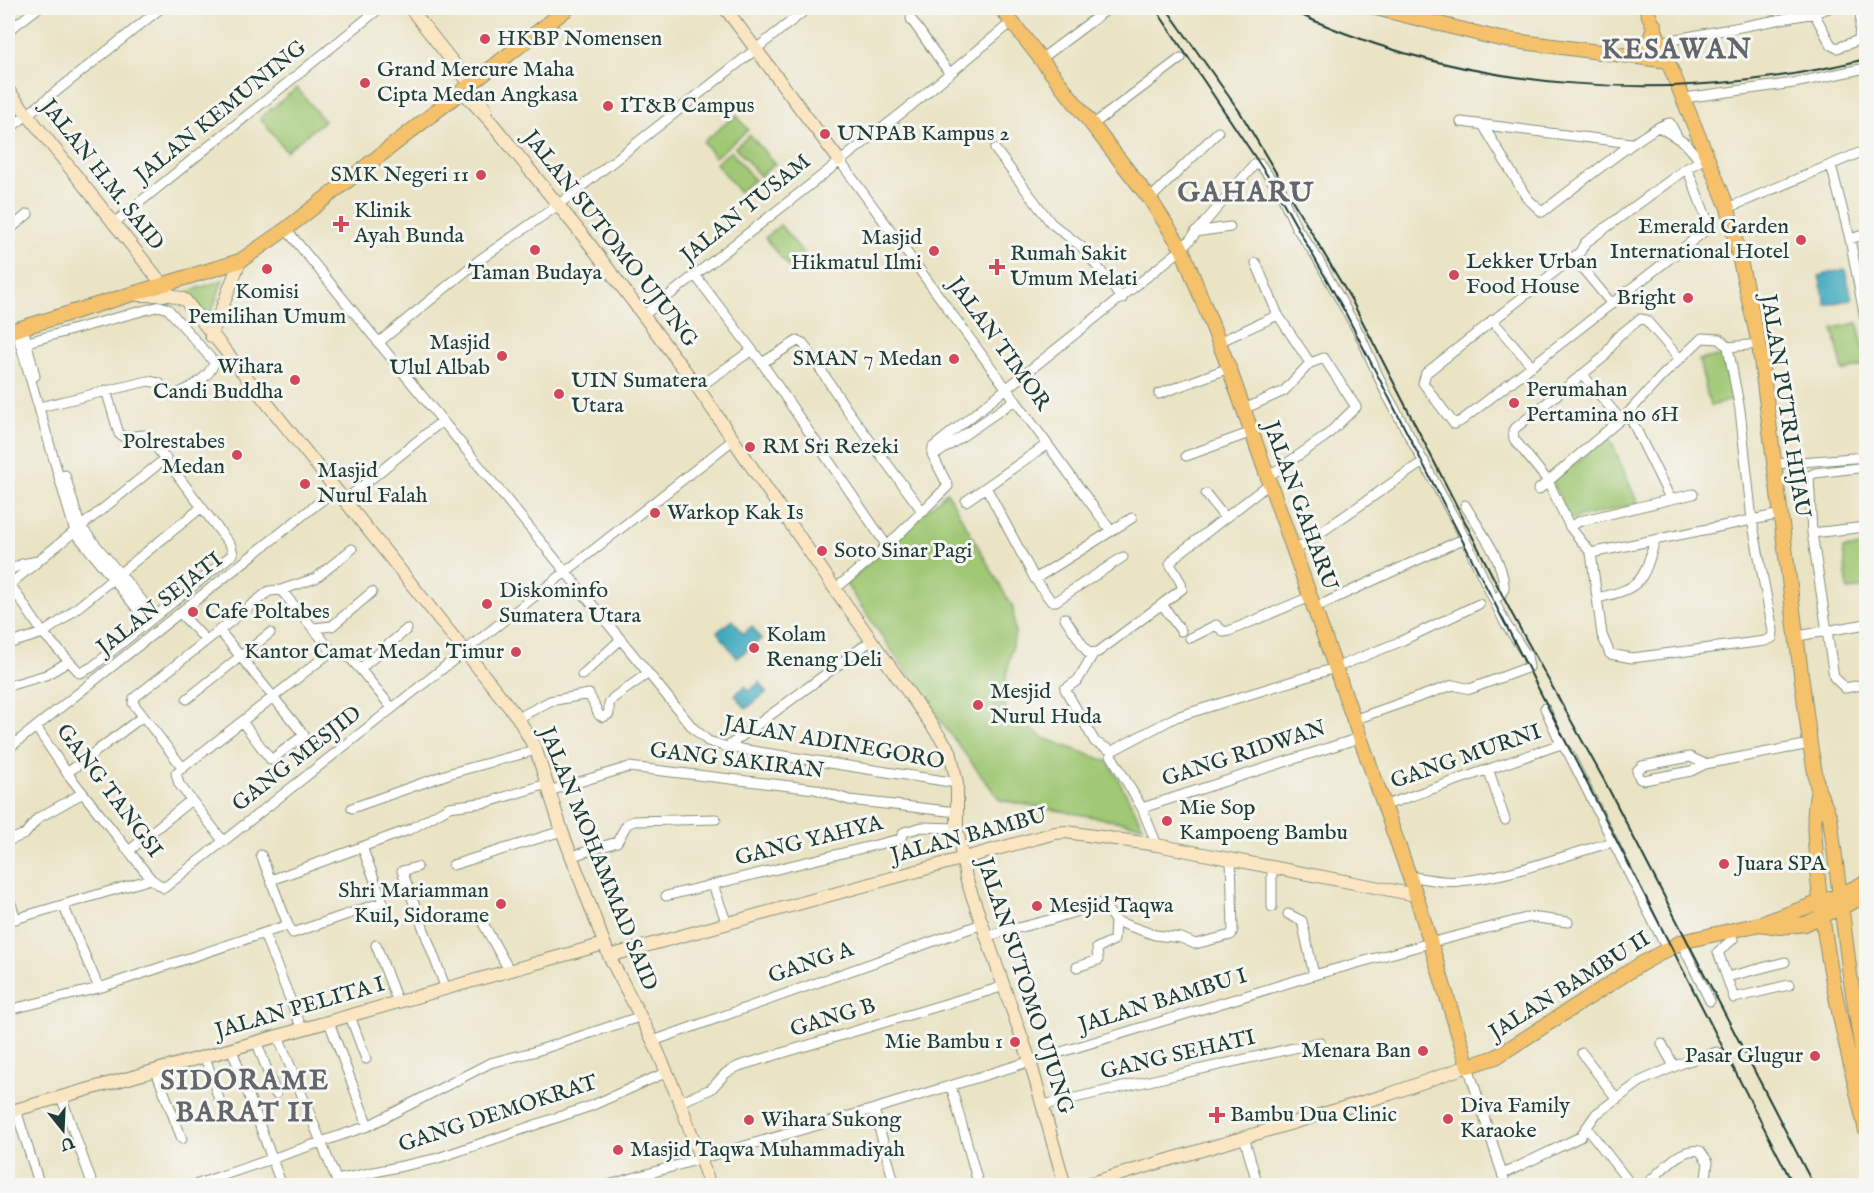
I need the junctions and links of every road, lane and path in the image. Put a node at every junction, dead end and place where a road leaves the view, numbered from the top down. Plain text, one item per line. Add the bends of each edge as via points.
1 (38, 8) edge
2 (161, 8) edge
3 (380, 8) edge
4 (410, 8) edge
5 (568, 8) edge
6 (725, 8) edge
7 (808, 8) edge
8 (1001, 8) edge
9 (1109, 8) edge
10 (1376, 8) edge
11 (1646, 8) edge
12 (1829, 8) edge
13 (1865, 8) edge
14 (1395, 10) edge
15 (1814, 13) junction
16 (911, 19) dead end
17 (1012, 22) junction
18 (1655, 26) junction
19 (8, 31) edge
20 (1661, 42) junction
21 (756, 48) junction
22 (1630, 56) junction
23 (1181, 58) dead end
24 (1041, 59) junction
25 (1668, 61) junction
26 (1866, 68) edge
27 (950, 74) junction
28 (467, 89) junction
29 (8, 90) edge
30 (1684, 98) junction
31 (27, 114) junction
32 (1461, 122) dead end
33 (1483, 124) junction
34 (1091, 126) junction
35 (8, 130) edge
36 (1218, 132) dead end
37 (1631, 143) junction
38 (995, 148) dead end
39 (1866, 150) edge
40 (1704, 159) junction
41 (839, 160) junction
42 (1831, 165) junction
43 (1687, 168) junction
44 (1150, 199) junction
45 (558, 205) junction
46 (1728, 208) junction
47 (28, 214) dead end
48 (114, 224) junction
49 (1230, 227) dead end
50 (286, 229) junction
51 (8, 231) edge
52 (1195, 232) junction
53 (1866, 234) edge
54 (1850, 238) junction
55 (1182, 249) junction
56 (1573, 257) junction
57 (240, 261) junction
58 (1256, 264) dead end
59 (695, 275) junction
60 (163, 285) junction
61 (131, 296) junction
62 (1122, 299) junction
63 (1612, 303) junction
64 (1865, 307) edge
65 (644, 315) junction
66 (1278, 315) junction
67 (1492, 320) junction
68 (1866, 324) edge
69 (15, 330) edge
70 (211, 336) junction
71 (1219, 342) junction
72 (24, 343) junction
73 (378, 343) junction
74 (1759, 344) junction
75 (1728, 347) junction
76 (752, 350) junction
77 (1680, 359) junction
78 (762, 363) junction
79 (1310, 363) junction
80 (1532, 366) junction
81 (1229, 369) junction
82 (1583, 375) junction
83 (698, 388) junction
84 (1007, 389) junction
85 (106, 390) junction
86 (1159, 394) dead end
87 (1015, 400) junction
88 (44, 406) junction
89 (1244, 409) junction
90 (1624, 416) junction
91 (442, 421) junction
92 (1252, 432) junction
93 (733, 440) junction
94 (1046, 445) junction
95 (938, 453) dead end
96 (1186, 456) dead end
97 (1866, 457) edge
98 (166, 458) junction
99 (1424, 461) junction
100 (1775, 464) junction
101 (1866, 467) edge
102 (1268, 481) junction
103 (1548, 481) junction
104 (336, 489) junction
105 (987, 489) junction
106 (1539, 490) dead end
107 (1206, 494) dead end
108 (1693, 494) dead end
109 (1670, 498) junction
110 (345, 500) junction
111 (966, 501) dead end
112 (1465, 505) dead end
113 (202, 507) junction
114 (923, 512) junction
115 (1781, 514) junction
116 (1132, 518) dead end
117 (1225, 518) junction
118 (1752, 520) junction
119 (1570, 527) junction
120 (1866, 527) edge
121 (77, 529) junction
122 (1111, 531) junction
123 (1812, 533) junction
124 (1465, 538) junction
125 (1655, 540) junction
126 (887, 546) junction
127 (352, 549) dead end
128 (1294, 550) junction
129 (1591, 553) junction
130 (1123, 557) dead end
131 (38, 561) junction
132 (8, 571) edge
133 (567, 572) junction
134 (122, 574) junction
135 (1035, 579) junction
136 (113, 580) junction
137 (9, 583) edge
138 (835, 589) junction
139 (281, 590) junction
140 (372, 592) dead end
141 (1598, 598) junction
142 (1495, 599) junction
143 (1312, 603) junction
144 (1162, 604) junction
145 (1479, 604) dead end
146 (181, 614) junction
147 (150, 618) junction
148 (1065, 618) dead end
149 (1866, 624) edge
150 (314, 628) junction
151 (407, 629) dead end
152 (219, 630) junction
153 (1181, 631) dead end
154 (44, 633) junction
155 (270, 633) dead end
156 (1826, 633) junction
157 (1798, 636) junction
158 (1190, 638) dead end
159 (206, 640) junction
160 (872, 640) junction
161 (619, 641) junction
162 (8, 644) edge
163 (332, 651) junction
164 (466, 651) junction
165 (1093, 654) junction
166 (240, 657) junction
167 (68, 662) junction
168 (1335, 668) junction
169 (360, 669) junction
170 (647, 674) junction
171 (582, 675) dead end
172 (1866, 684) edge
173 (8, 686) edge
174 (276, 697) junction
175 (187, 699) dead end
176 (392, 708) junction
177 (1545, 708) dead end
178 (142, 717) junction
179 (518, 718) junction
180 (1353, 720) junction
181 (243, 723) junction
182 (36, 727) junction
183 (1359, 738) junction
184 (1561, 744) junction
185 (1810, 744) junction
186 (727, 747) junction
187 (8, 749) edge
188 (536, 750) junction
189 (1112, 751) junction
190 (1705, 764) junction
191 (183, 768) junction
192 (1489, 771) junction
193 (67, 773) junction
194 (957, 783) junction
195 (548, 787) junction
196 (1818, 790) junction
197 (83, 793) junction
198 (191, 800) junction
199 (1383, 806) junction
200 (352, 808) dead end
201 (1142, 808) junction
202 (957, 812) junction
203 (716, 819) dead end
204 (1505, 820) dead end
205 (957, 828) junction
206 (562, 831) junction
207 (8, 841) edge
208 (224, 842) junction
209 (1613, 842) junction
210 (1157, 843) junction
211 (362, 847) junction
212 (130, 850) junction
213 (261, 855) dead end
214 (572, 856) junction
215 (1231, 859) junction
216 (961, 860) junction
217 (453, 866) dead end
218 (417, 867) dead end
219 (1272, 867) junction
220 (151, 879) junction
221 (271, 880) junction
222 (1866, 882) edge
223 (1412, 884) junction
224 (713, 885) junction
225 (8, 895) edge
226 (1840, 895) junction
227 (666, 896) dead end
228 (1866, 896) edge
229 (1820, 903) junction
230 (63, 904) junction
231 (1272, 907) dead end
232 (1841, 910) junction
233 (1288, 914) dead end
234 (1822, 918) junction
235 (12, 920) edge
236 (1115, 921) junction
237 (1568, 922) dead end
238 (727, 924) junction
239 (1760, 924) junction
240 (1805, 924) junction
241 (288, 925) junction
242 (484, 925) dead end
243 (985, 930) junction
244 (1731, 930) junction
245 (264, 934) junction
246 (1681, 942) junction
247 (1430, 943) junction
248 (604, 944) junction
249 (376, 945) dead end
250 (1667, 949) junction
251 (609, 956) junction
252 (1828, 961) junction
253 (1785, 962) dead end
254 (1077, 967) dead end
255 (509, 970) junction
256 (1314, 975) junction
257 (1727, 977) junction
258 (1789, 985) dead end
259 (1005, 986) junction
260 (99, 988) junction
261 (446, 989) junction
262 (1710, 1001) dead end
263 (398, 1003) junction
264 (8, 1010) edge
265 (350, 1016) junction
266 (639, 1017) junction
267 (328, 1022) junction
268 (302, 1029) junction
269 (278, 1036) junction
270 (1863, 1037) edge
271 (653, 1041) junction
272 (257, 1042) junction
273 (1320, 1042) dead end
274 (1662, 1044) dead end
275 (232, 1050) junction
276 (1717, 1052) dead end
277 (1582, 1053) dead end
278 (205, 1057) junction
279 (366, 1059) dead end
280 (1030, 1061) junction
281 (1468, 1066) junction
282 (1674, 1066) junction
283 (156, 1071) junction
284 (667, 1072) junction
285 (1866, 1076) edge
286 (951, 1086) junction
287 (276, 1094) dead end
288 (60, 1096) junction
289 (1616, 1098) junction
290 (219, 1099) dead end
291 (680, 1102) junction
292 (1044, 1104) junction
293 (874, 1109) junction
294 (12, 1111) edge
295 (368, 1126) junction
296 (1587, 1128) junction
297 (1866, 1131) edge
298 (1244, 1137) junction
299 (182, 1139) dead end
300 (320, 1142) junction
301 (702, 1159) junction
302 (272, 1160) junction
303 (1503, 1174) junction
304 (338, 1183) edge
305 (40, 1185) edge
306 (93, 1185) edge
307 (192, 1185) edge
308 (282, 1185) edge
309 (605, 1185) edge
310 (710, 1185) edge
311 (895, 1185) edge
312 (979, 1185) edge
313 (1065, 1185) edge
314 (1081, 1185) edge
315 (1258, 1185) edge
316 (1506, 1185) edge
317 (1632, 1185) edge
318 (1644, 1185) edge
319 (1705, 1185) edge

1 - 19 street
2 - 31 street
3 - 48 street, JALAN KEMUNING
4 - 28 street, JALAN SUTOMO UJUNG
5 - 28 main road
6 - 21 street, JALAN TIMOR
7 - 21 street
8 - 17 main road, JALAN GAHARU
9 - 24 street
10 - 14 main road
11 - 18 main road, JALAN PUTRI HIJAU
12 - 15 street
13 - 15 street via 1861,12 1860,38 1837,48 1831,45
14 - 22 main road via 1500,39
15 - 20 street
16 - 27 street
17 - 24 main road, JALAN GAHARU
17 - 27 street, JALAN TUSAM
18 - 20 main road, JALAN PUTRI HIJAU
18 - 22 main road via 1648,44
20 - 25 main road, JALAN PUTRI HIJAU
21 - 41 street, JALAN TIMOR
21 - 45 street
22 - 25 main road
23 - 34 street
24 - 34 main road, JALAN GAHARU
25 - 30 main road, JALAN PUTRI HIJAU
26 - 30 street via 1794,83
27 - 41 street, JALAN TUSAM
28 - 45 street, JALAN SUTOMO UJUNG
28 - 50 main road
29 - 31 street, JALAN H.M. SAID
30 - 40 main road, JALAN PUTRI HIJAU
31 - 35 street
31 - 48 street, JALAN H.M. SAID
32 - 33 street
33 - 37 street
33 - 37 street via 1527,198 1542,212
34 - 44 main road, JALAN GAHARU
36 - 44 street
37 - 40 street via 1666,122 1678,138
38 - 62 street via 1050,223 1083,248
39 - 42 street
40 - 43 street
40 - 46 main road, JALAN PUTRI HIJAU
41 - 59 street, JALAN TUSAM
41 - 84 street, JALAN TIMOR
42 - 46 street
42 - 54 street
43 - 56 street via 1585,243
43 - 63 street via 1708,228
44 - 55 main road, JALAN GAHARU
45 - 65 street, JALAN SUTOMO UJUNG
45 - 73 street via 478,261
46 - 74 main road, JALAN PUTRI HIJAU
47 - 51 street
48 - 60 street, JALAN H.M. SAID
49 - 52 street
50 - 57 main road
50 - 73 street, JALAN ADINEGORO
52 - 55 street
52 - 99 street via 1255,164 1260,165 1316,256
53 - 54 street
54 - 64 street
55 - 62 street
55 - 71 main road, JALAN GAHARU
56 - 63 street
56 - 67 street
57 - 60 main road
57 - 70 street
58 - 66 street
59 - 65 street, JALAN TUSAM
59 - 76 street
60 - 61 main road
61 - 69 main road
61 - 70 street via 179,296
62 - 84 street
63 - 80 street
64 - 68 street
65 - 83 street, JALAN SUTOMO UJUNG
66 - 71 street
66 - 79 street
67 - 80 street
67 - 80 street via 1423,378 1454,424
69 - 72 street
70 - 104 street
71 - 81 main road, JALAN GAHARU
72 - 85 street via 160,306 168,309 214,362 205,376 175,394 170,395 153,381
72 - 88 street
72 - 121 street
73 - 91 street, JALAN ADINEGORO
74 - 75 street
74 - 100 main road, JALAN PUTRI HIJAU
75 - 77 street via 1720,339 1702,338
75 - 118 street via 1740,410
76 - 78 street
76 - 83 street
77 - 82 street via 1646,320 1640,320 1617,337 1604,357
77 - 90 street
78 - 114 street via 797,341 803,343
78 - 126 street
79 - 89 street via 1284,391
79 - 102 street via 1320,358 1327,360 1356,407
81 - 86 street
81 - 89 main road, JALAN GAHARU
82 - 90 street
82 - 103 street via 1512,432
83 - 93 street, JALAN SUTOMO UJUNG
84 - 87 street, JALAN TIMOR
84 - 114 street via 933,447 932,454 948,483
85 - 88 street
85 - 98 street via 119,434 144,435
87 - 94 street, JALAN TIMOR
87 - 95 street
88 - 121 street
89 - 92 main road, JALAN GAHARU
90 - 103 street
90 - 109 street
91 - 110 street
91 - 133 street, JALAN ADINEGORO
92 - 96 street
92 - 102 main road, JALAN GAHARU
93 - 133 street
93 - 138 street, JALAN SUTOMO UJUNG
94 - 105 street
94 - 122 street, JALAN TIMOR
97 - 100 street
98 - 113 street
98 - 121 street
99 - 124 street
99 - 128 street
100 - 115 main road, JALAN PUTRI HIJAU
101 - 123 street via 1810,475
102 - 117 street
102 - 128 main road, JALAN GAHARU
103 - 106 street
103 - 119 street
104 - 110 street
104 - 146 street, JALAN SEJATI
105 - 111 street
105 - 135 street
107 - 117 street
108 - 109 street
109 - 119 street
110 - 164 street
112 - 142 street via 1496,559 1505,586
113 - 134 street
113 - 147 street via 233,554
114 - 126 street
115 - 118 street
115 - 157 main road, JALAN PUTRI HIJAU
116 - 122 street
117 - 144 street via 1172,560 1171,566 1182,586
118 - 125 street
118 - 141 street via 1772,638 1618,658 1605,648
119 - 129 street
120 - 123 street
121 - 131 street
121 - 134 street
121 - 136 street
122 - 135 street
123 - 156 street
124 - 142 street
124 - 143 street
125 - 129 street
125 - 141 street via 1645,575 1636,585
126 - 138 street
127 - 139 street via 316,578
128 - 143 main road, JALAN GAHARU
129 - 141 street
130 - 135 street via 1053,602
131 - 132 street
131 - 137 street
133 - 161 street, JALAN ADINEGORO
133 - 164 street, GANG MESJID
134 - 136 street
134 - 147 street
136 - 147 street
136 - 154 street
137 - 154 street
138 - 160 street, JALAN SUTOMO UJUNG
139 - 150 street
139 - 152 street via 269,591
140 - 150 street via 332,626
142 - 180 street via 1527,656 1529,667 1470,689 1453,685
143 - 158 street via 1229,631 1224,632 1216,625
143 - 168 main road, JALAN GAHARU
144 - 153 street
144 - 165 street
145 - 168 street
146 - 159 street
146 - 182 street, JALAN SEJATI
147 - 167 street via 92,667 80,673
148 - 165 street via 1088,653
149 - 156 street
150 - 163 street
151 - 169 street
152 - 159 street
152 - 166 street
154 - 162 street
154 - 167 street
155 - 166 street
156 - 157 street
156 - 172 street via 1837,682 1845,688
157 - 185 main road, JALAN PUTRI HIJAU
159 - 178 street via 134,698
160 - 186 street
160 - 194 street, JALAN SUTOMO UJUNG via 940,733 950,750
161 - 170 street, JALAN ADINEGORO
161 - 171 street
163 - 169 street via 350,658
163 - 174 street
164 - 176 street, GANG MESJID
164 - 179 street, JALAN MOHAMMAD SAID
165 - 189 street via 1078,680 1065,689 1095,742
166 - 174 street
166 - 175 street
167 - 173 street via 46,675
168 - 180 main road, JALAN GAHARU
168 - 189 street via 1176,717
169 - 176 street
170 - 179 street via 613,698 609,714 603,717 587,694 550,701
170 - 186 street, JALAN ADINEGORO via 701,736
174 - 181 street
174 - 181 street via 304,734 274,759
176 - 208 street, GANG MESJID
177 - 184 street
178 - 191 street
178 - 193 street
179 - 188 street, JALAN MOHAMMAD SAID
180 - 183 main road, JALAN GAHARU
181 - 191 street
182 - 187 street, JALAN SEJATI
182 - 193 street, GANG TANGSI
183 - 199 main road, JALAN GAHARU
183 - 201 street, GANG RIDWAN
184 - 192 street, GANG MURNI
184 - 209 street
185 - 190 street
185 - 196 main road, JALAN PUTRI HIJAU
186 - 194 street, JALAN ADINEGORO
188 - 195 street, JALAN MOHAMMAD SAID
188 - 200 street via 451,773
189 - 201 street
190 - 190 street via 1691,771 1644,780 1637,771 1642,766 1690,757
191 - 198 street via 176,778
192 - 199 street, GANG MURNI
192 - 204 street
193 - 197 street, GANG TANGSI
194 - 202 street, JALAN SUTOMO UJUNG
195 - 202 street, GANG SAKIRAN via 628,767 815,789 849,800
195 - 206 street, JALAN MOHAMMAD SAID
195 - 211 street, GANG SAKIRAN via 449,807 411,829
196 - 226 main road, JALAN PUTRI HIJAU via 1830,817
196 - 229 main road, JALAN PUTRI HIJAU via 1815,833
197 - 207 street via 36,820 25,834
197 - 212 street, GANG TANGSI
198 - 208 street
198 - 212 street
199 - 223 main road, JALAN GAHARU
201 - 210 street
202 - 205 street, JALAN SUTOMO UJUNG
203 - 214 street via 634,820 627,824 617,842
205 - 216 street, JALAN SUTOMO UJUNG
205 - 224 street, GANG YAHYA via 913,828 900,839
206 - 214 street, JALAN MOHAMMAD SAID
206 - 217 street
208 - 220 street, GANG MESJID via 166,887
209 - 223 street via 1538,865 1468,880
209 - 250 street
210 - 215 street, JALAN BAMBU
210 - 216 street, JALAN BAMBU via 1066,832
211 - 221 street, GANG SAKIRAN
211 - 241 street via 382,902 293,933
212 - 220 street, GANG TANGSI
213 - 221 street
214 - 248 street, JALAN MOHAMMAD SAID
215 - 219 street, JALAN BAMBU
215 - 236 street, GANG A via 1231,935 1192,944
216 - 238 street, JALAN BAMBU
216 - 243 street, JALAN SUTOMO UJUNG
218 - 261 street via 402,871
219 - 223 street, JALAN BAMBU
219 - 231 street
220 - 230 street
221 - 241 street
222 - 226 main road
223 - 247 main road, JALAN GAHARU
224 - 227 street, GANG YAHYA
224 - 238 street
225 - 235 street
226 - 229 main road
226 - 232 main road, JALAN PUTRI HIJAU
228 - 232 main road, JALAN BAMBU II
229 - 234 main road, JALAN PUTRI HIJAU
229 - 239 main road
230 - 235 street
230 - 260 street
232 - 234 main road, JALAN BAMBU II
232 - 270 main road, JALAN PUTRI HIJAU
233 - 256 street via 1302,921
234 - 240 main road, JALAN BAMBU II
234 - 252 main road, JALAN PUTRI HIJAU
236 - 243 street, GANG A via 1102,903 1049,920
236 - 254 street via 1114,940 1097,948 1098,960
237 - 247 street, JALAN BAMBU I via 1530,917
238 - 251 street, JALAN BAMBU
239 - 240 main road, JALAN BAMBU II
239 - 244 main road, JALAN BAMBU II
240 - 252 main road via 1815,933
241 - 245 street
242 - 255 street
243 - 259 street, JALAN SUTOMO UJUNG
243 - 271 street, GANG A
244 - 246 main road, JALAN BAMBU II
244 - 257 street via 1733,939 1718,952
245 - 260 street
245 - 268 street
246 - 250 main road, JALAN BAMBU II
246 - 262 street
247 - 256 street, JALAN BAMBU I
247 - 281 main road, JALAN GAHARU
248 - 251 street, JALAN MOHAMMAD SAID
248 - 255 street, JALAN PELITA I
249 - 263 street
250 - 281 main road, JALAN BAMBU II via 1496,1057
251 - 266 street, JALAN MOHAMMAD SAID
252 - 297 main road
253 - 257 street
255 - 261 street, JALAN PELITA I
256 - 280 street, JALAN BAMBU I
257 - 258 street via 1736,998
259 - 280 street, JALAN SUTOMO UJUNG
259 - 291 street, GANG B via 739,1066 711,1089
260 - 264 street
261 - 263 street, JALAN PELITA I
263 - 265 street, JALAN PELITA I
265 - 267 street, JALAN PELITA I
265 - 279 street
266 - 271 street, JALAN MOHAMMAD SAID
266 - 295 street via 471,1070
267 - 268 street, JALAN PELITA I
267 - 295 street
268 - 269 street, JALAN PELITA I
269 - 272 street, JALAN PELITA I
269 - 300 street
270 - 285 main road, JALAN PUTRI HIJAU
271 - 284 street, JALAN MOHAMMAD SAID
272 - 275 street, JALAN PELITA I
272 - 287 street
273 - 292 street, GANG SEHATI
274 - 282 street
275 - 278 street, JALAN PELITA I
275 - 302 street
276 - 282 street
277 - 289 street
278 - 283 street, JALAN PELITA I
278 - 290 street
280 - 286 street, JALAN BAMBU I
280 - 292 street, JALAN SUTOMO UJUNG
281 - 298 street, JALAN BAMBU II via 1390,1094
281 - 303 street
282 - 289 street
283 - 288 street, JALAN PELITA I
283 - 299 street
284 - 291 street, JALAN MOHAMMAD SAID
284 - 304 street, GANG DEMOKRAT via 591,1106 435,1159
286 - 293 street, JALAN BAMBU I
286 - 312 street
288 - 294 street, JALAN PELITA I
288 - 306 street
289 - 296 street via 1596,1114
291 - 301 street, JALAN MOHAMMAD SAID
292 - 313 street, JALAN SUTOMO UJUNG
293 - 301 street, JALAN BAMBU I
293 - 311 street
294 - 305 street
295 - 300 street
296 - 303 street via 1580,1137
296 - 317 street
298 - 314 street, JALAN BAMBU II
298 - 315 street
300 - 302 street
300 - 304 street
301 - 309 street, JALAN BAMBU I
301 - 310 street, JALAN MOHAMMAD SAID
302 - 307 street
302 - 308 street
303 - 316 street
318 - 319 street via 1692,1149 1705,1155 1708,1162

